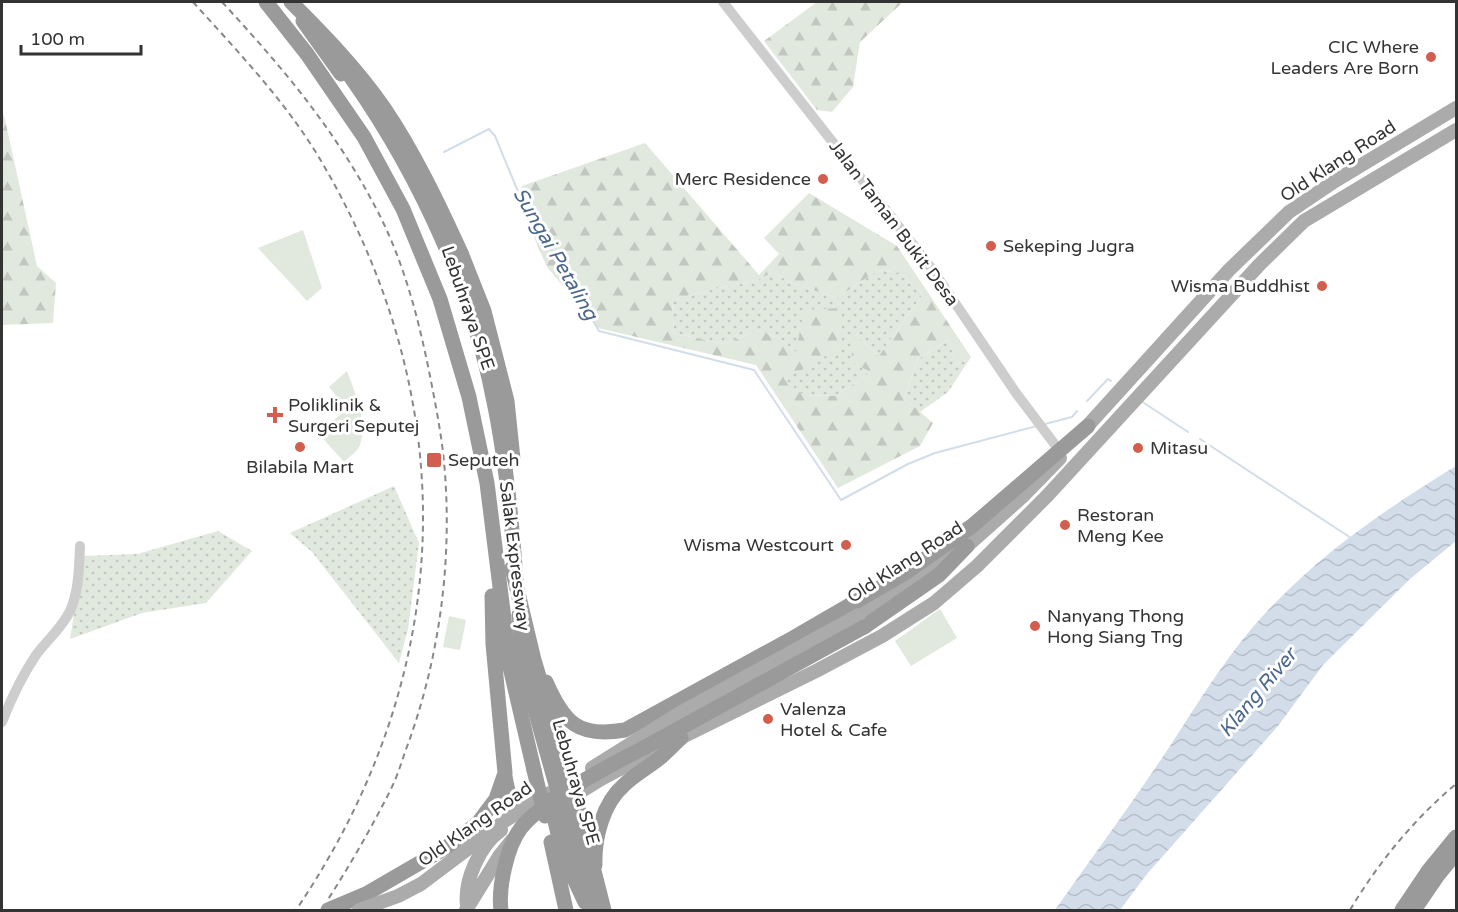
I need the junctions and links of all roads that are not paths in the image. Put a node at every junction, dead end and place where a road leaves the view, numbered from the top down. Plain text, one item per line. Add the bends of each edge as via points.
1 (266, 2) edge
2 (272, 2) edge
3 (292, 2) edge
4 (723, 2) edge
5 (1456, 108) edge
6 (1456, 130) edge
7 (442, 236) junction
8 (484, 310) junction
9 (1088, 426) junction
10 (1059, 450) junction
11 (491, 524) junction
12 (80, 546) dead end
13 (967, 546) joint
14 (514, 550) junction
15 (524, 587) junction
16 (861, 621) junction
17 (538, 663) junction
18 (672, 705) junction
19 (2, 722) edge
20 (684, 736) junction
21 (648, 754) junction
22 (538, 767) junction
23 (505, 773) junction
24 (571, 783) junction
25 (531, 809) junction
26 (1456, 837) edge
27 (555, 840) junction
28 (1456, 853) edge
29 (1408, 906) edge
30 (467, 909) edge
31 (328, 910) edge
32 (359, 910) edge
33 (501, 910) edge
34 (566, 910) edge
35 (591, 910) edge
36 (604, 910) edge
37 (1396, 910) edge

1 - 11 highway, Salak Expressway via 364,137 403,209 440,299 469,396 487,483
2 - 35 highway, Lebuhraya SPE, bridge via 335,87 383,164 417,226 446,293 469,362 494,491 513,621
3 - 7 highway, Salak Expressway via 377,116
3 - 8 highway, bridge via 337,48 384,109 436,198
3 - 36 highway, Lebuhraya SPE, bridge via 358,98 426,223 454,290 494,420 512,565 531,649
4 - 10 street, Jalan Taman Bukit Desa via 932,269
5 - 9 main road, Old Klang Road via 1289,212 1229,270
6 - 20 main road, Old Klang Road via 1304,221 1016,528 934,603 882,636
7 - 8 highway
7 - 14 highway, Salak Expressway via 472,319 493,396 508,483
8 - 15 highway via 507,400 525,563
9 - 10 highway
9 - 13 main road, Old Klang Road via 1022,497
10 - 18 highway via 966,531 905,573
11 - 22 highway, Salak Expressway via 510,667
11 - 23 highway via 493,644
12 - 19 street via 79,574 70,611 21,680
13 - 16 highway via 939,575
14 - 15 highway
14 - 22 highway via 520,635
15 - 17 highway
16 - 32 main road, Old Klang Road, bridge via 680,713 506,820 421,884 398,897
16 - 33 highway, bridge via 608,767 529,820 515,837 507,861 499,898
17 - 18 highway via 556,706 572,723 592,732 625,730
17 - 24 highway
18 - 20 highway via 673,725
20 - 21 main road, Old Klang Road
20 - 36 highway via 622,786 600,823 594,847 596,879
21 - 24 main road via 624,753
21 - 30 main road, Old Klang Road via 526,827 508,843
22 - 27 highway, Salak Expressway, bridge
23 - 25 highway via 513,803
23 - 31 highway via 496,799 464,835 366,894
24 - 25 main road
25 - 30 main road via 493,836 482,849 466,897
26 - 29 highway
27 - 34 highway
27 - 35 highway
28 - 29 highway
29 - 37 highway

